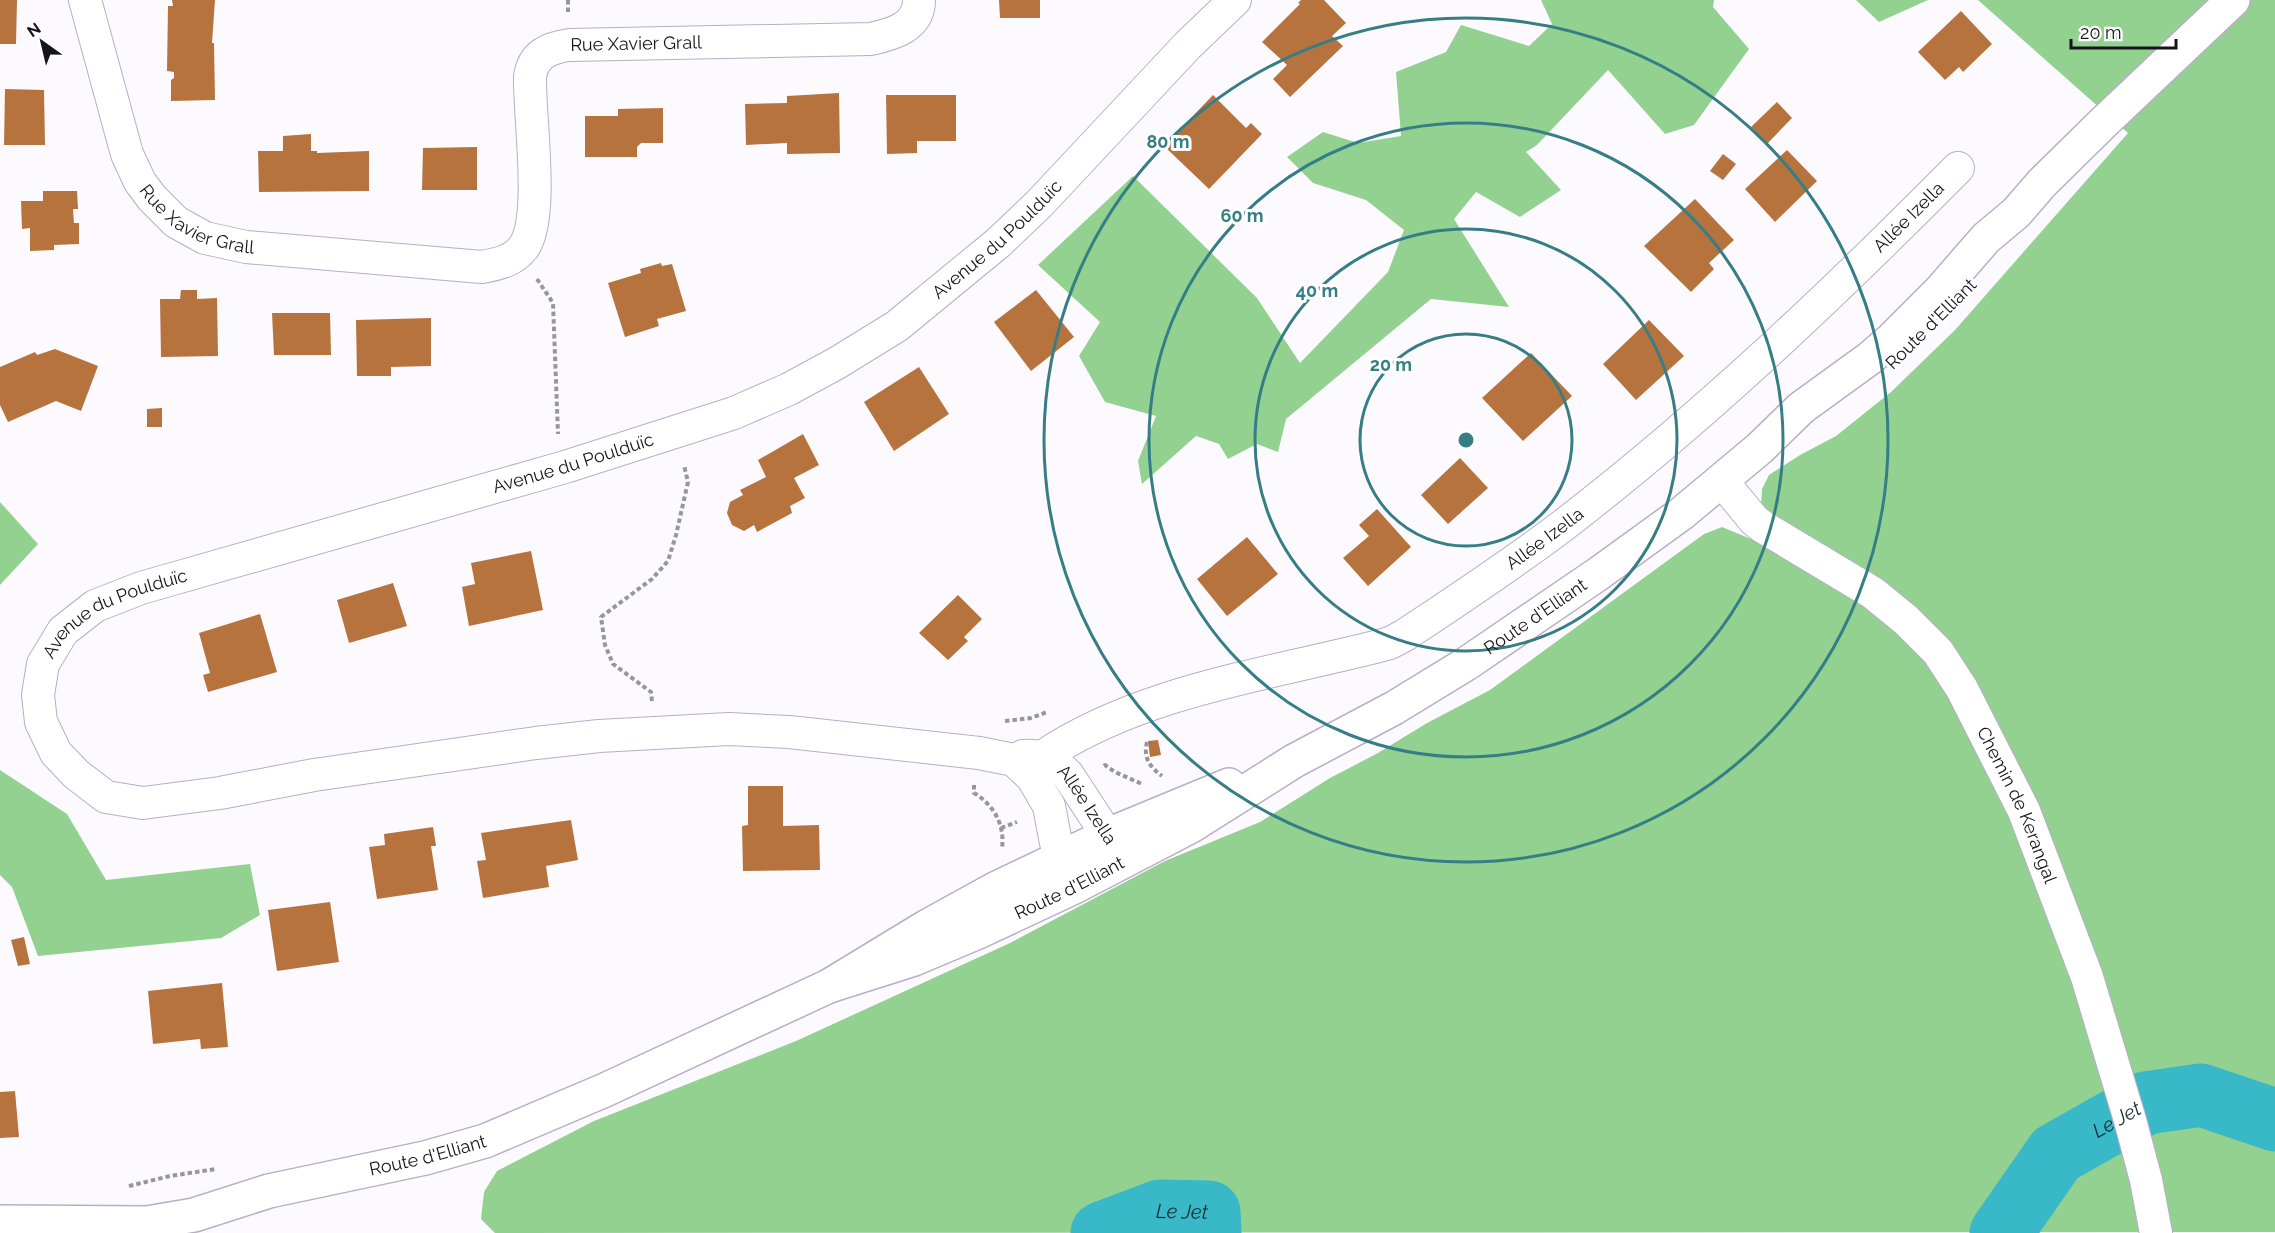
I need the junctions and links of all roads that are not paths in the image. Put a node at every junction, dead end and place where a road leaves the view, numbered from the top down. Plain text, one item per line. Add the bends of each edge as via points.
1 (86, 0) edge
2 (919, 0) edge
3 (1235, 0) edge
4 (2233, 0) edge
5 (1958, 168) dead end
6 (1721, 480) junction
7 (1028, 758) junction
8 (1116, 848) junction
9 (1060, 857) junction
10 (1072, 888) junction
11 (829, 986) junction
12 (0, 1222) edge
13 (195, 1224) edge
14 (2156, 1233) edge

1 - 2 street, Rue Xavier Grall via 133,168 152,198 176,222 194,234 246,248 482,267 499,264 520,252 530,237 535,204 530,77 535,61 546,51 569,45 871,39 907,26 919,8
3 - 7 street, Avenue du Poulduïc via 998,243 897,326 837,363 762,402 565,467 141,588 95,606 63,631 43,664 38,695 41,722 56,753 76,774 106,797 143,803 537,743 655,732 789,732
4 - 6 street, Route d'Elliant via 1986,238 1892,339 1801,408
5 - 7 street, Allée Izella via 1775,345 1665,443 1564,525 1444,609 1390,643 1164,700 1081,732
6 - 8 street, Route d'Elliant via 1640,545 1466,664 1394,708 1294,761 1191,826
6 - 14 street, Chemin de Kerangal via 1762,527 1873,593 1906,620 1938,652 1962,689 2028,822 2087,977 2146,1180
7 - 8 street, Allée Izella via 1060,767
7 - 9 street via 1032,777 1049,806
8 - 9 street, Route d'Elliant
8 - 10 street, Route d'Elliant
9 - 10 street
9 - 11 street, Route d'Elliant via 953,911
10 - 11 street, Route d'Elliant via 914,958
11 - 13 street, Route d'Elliant via 485,1141 426,1158 269,1191
12 - 13 street, Route d'Elliant

